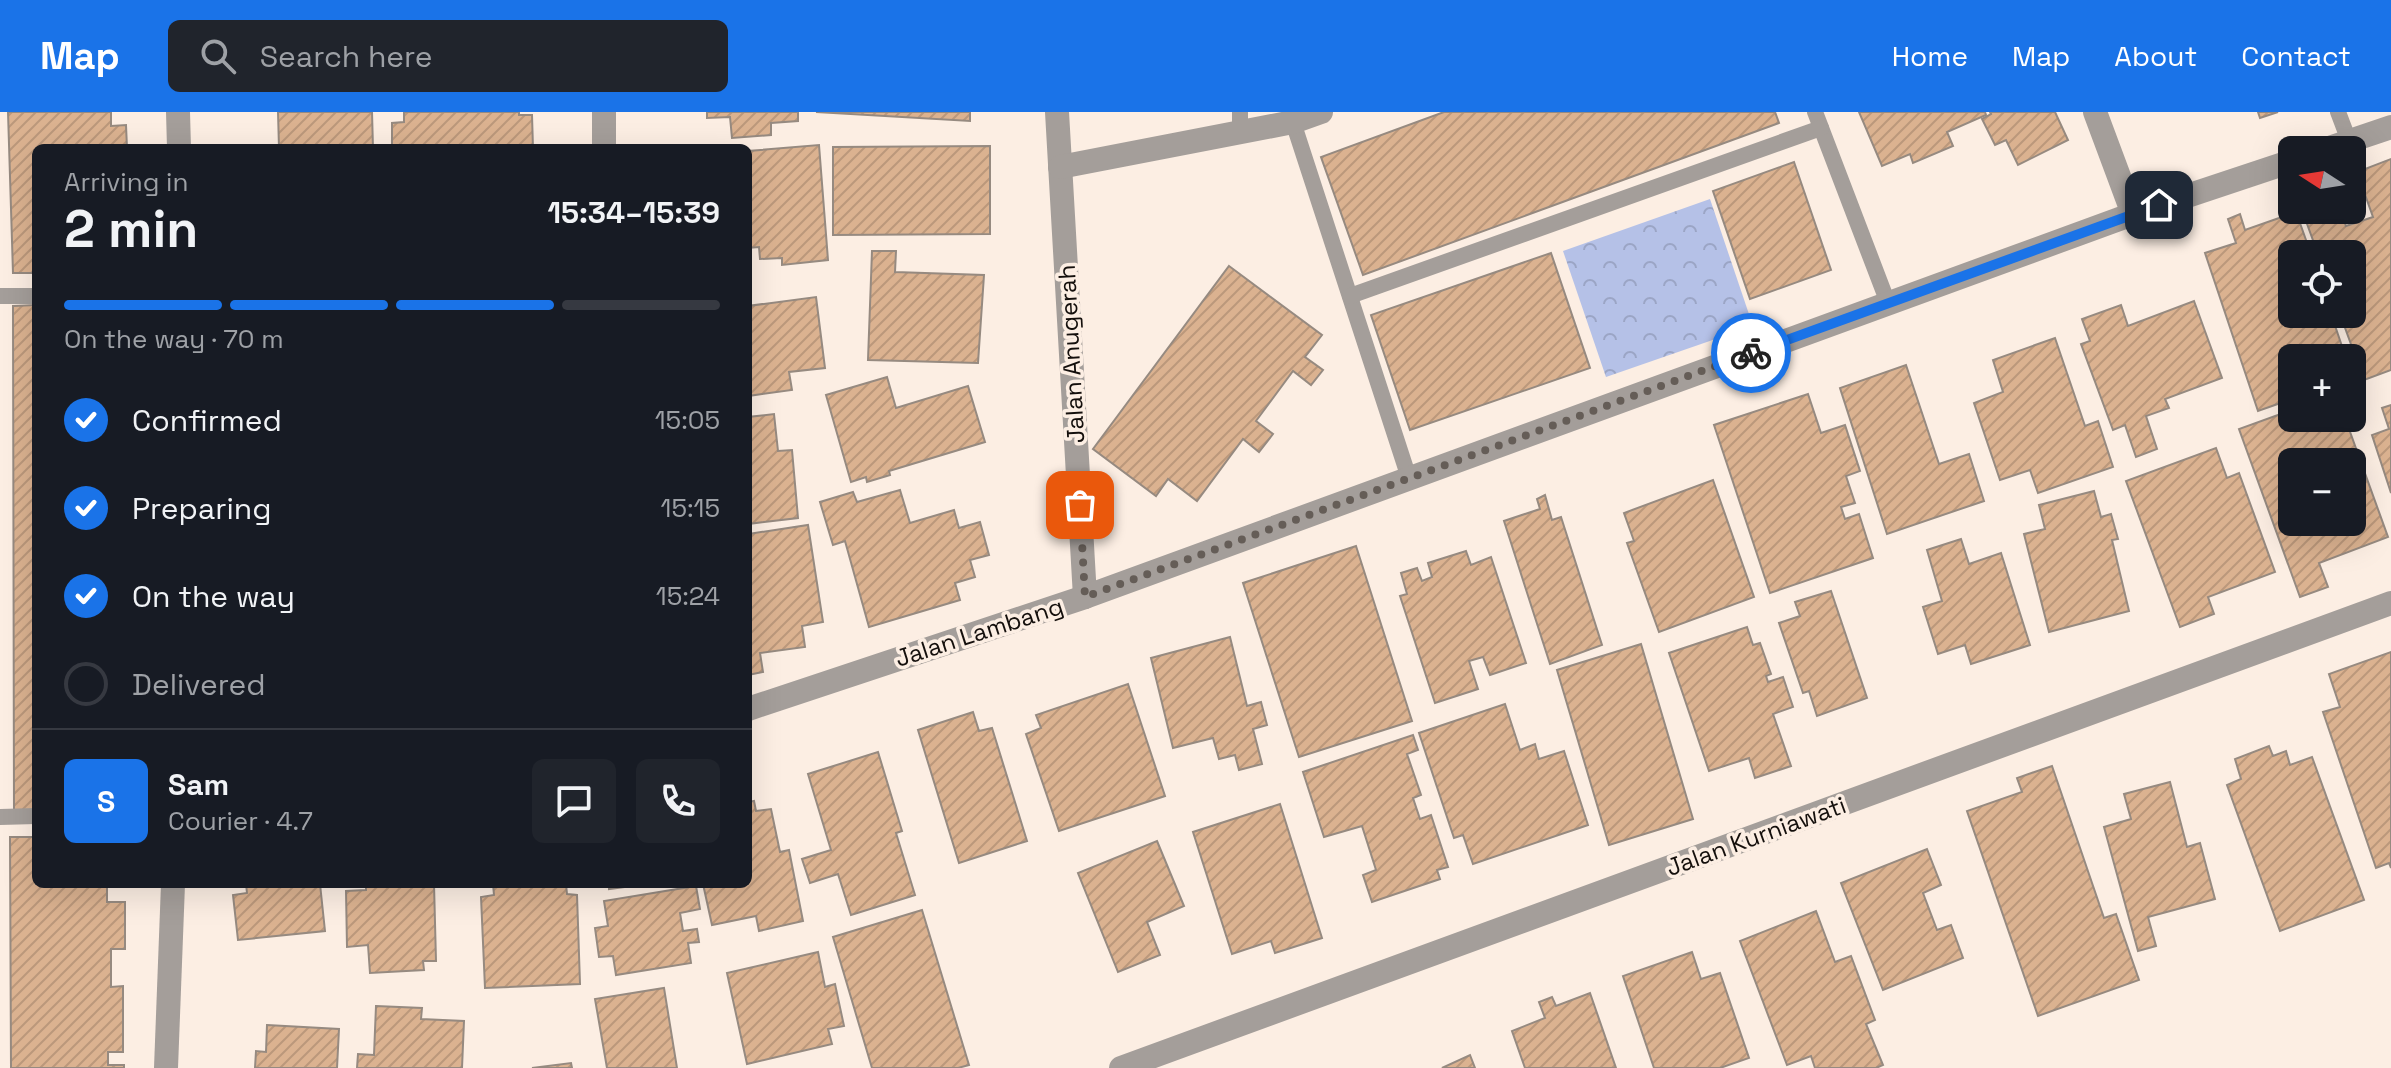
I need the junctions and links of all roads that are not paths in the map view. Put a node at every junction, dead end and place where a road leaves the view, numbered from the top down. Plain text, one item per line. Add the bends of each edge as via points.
1 (178, 112) edge
2 (604, 112) edge
3 (1057, 112) edge
4 (1321, 112) edge
5 (2095, 112) edge
6 (2338, 112) edge
7 (1818, 120) edge
8 (1240, 122) edge
9 (1293, 122) junction
10 (2391, 127) edge
11 (2347, 136) edge
12 (2364, 136) edge
13 (179, 144) edge
14 (604, 144) edge
15 (2278, 166) edge
16 (1060, 167) junction
17 (2133, 214) junction
18 (0, 296) edge
19 (32, 296) edge
20 (1350, 296) junction
21 (1888, 303) junction
22 (1409, 478) junction
23 (1085, 597) junction
24 (2391, 603) edge
25 (752, 708) edge
26 (32, 816) edge
27 (0, 817) edge
28 (173, 888) edge
29 (166, 1068) edge
30 (1121, 1068) edge

1 - 13 street
2 - 14 street
3 - 16 street, Jalan Anugerah
4 - 9 street
5 - 17 street
6 - 11 lane
7 - 20 lane
7 - 21 lane
8 - 9 street
8 - 16 street
9 - 20 lane
10 - 12 street
15 - 17 street, Jalan Lambang
16 - 23 street, Jalan Anugerah
17 - 21 street, Jalan Lambang
18 - 19 lane
20 - 22 lane
21 - 22 street, Jalan Lambang
22 - 23 street, Jalan Lambang
23 - 25 street, Jalan Lambang
24 - 30 street, Jalan Kurniawati
26 - 27 lane
28 - 29 street

